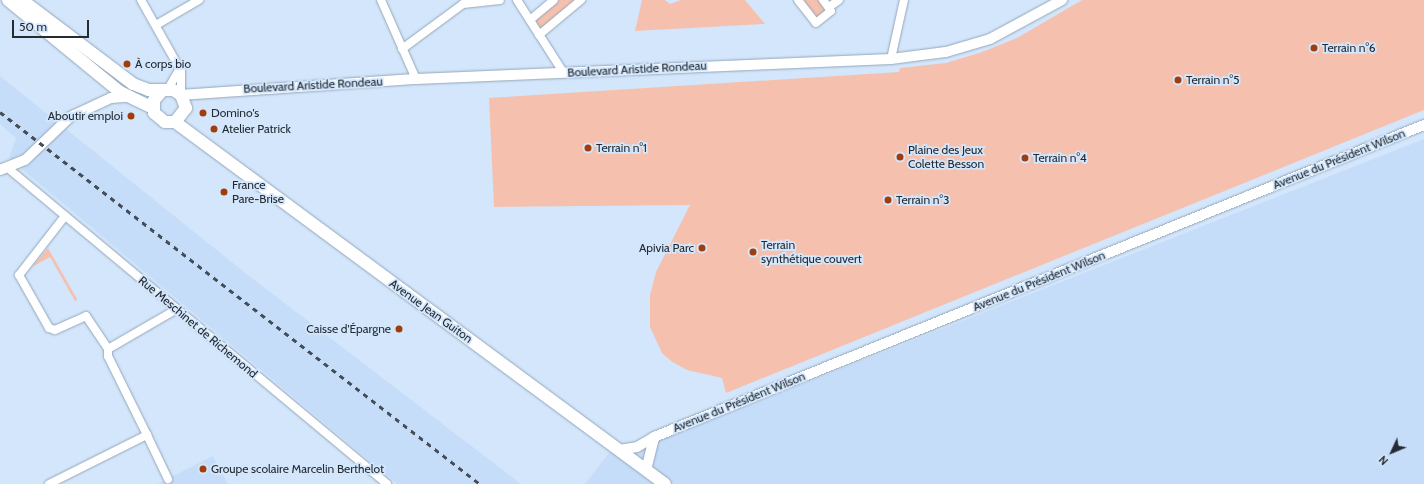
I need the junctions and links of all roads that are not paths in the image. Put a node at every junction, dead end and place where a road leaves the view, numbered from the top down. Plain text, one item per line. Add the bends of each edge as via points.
1 (8, 0) edge
2 (22, 0) edge
3 (141, 0) edge
4 (199, 0) edge
5 (381, 0) edge
6 (500, 0) edge
7 (517, 0) edge
8 (554, 0) edge
9 (581, 0) edge
10 (798, 0) edge
11 (839, 0) edge
12 (904, 0) edge
13 (1062, 0) edge
14 (826, 3) edge
15 (530, 20) junction
16 (156, 25) junction
17 (539, 35) junction
18 (402, 49) junction
19 (891, 59) junction
20 (180, 68) junction
21 (563, 72) junction
22 (416, 79) junction
23 (139, 86) junction
24 (165, 90) junction
25 (113, 93) junction
26 (199, 93) junction
27 (181, 95) junction
28 (153, 108) junction
29 (185, 110) junction
30 (175, 122) junction
31 (1424, 125) edge
32 (197, 138) junction
33 (5, 170) edge
34 (65, 216) junction
35 (177, 309) junction
36 (108, 349) junction
37 (147, 436) junction
38 (654, 437) junction
39 (620, 450) junction
40 (646, 470) junction
41 (168, 479) dead end
42 (49, 484) edge
43 (388, 484) edge
44 (665, 484) edge

1 - 25 main road
2 - 23 main road
3 - 16 street
4 - 16 street
5 - 18 street
6 - 18 street via 463,4
7 - 15 street
8 - 15 street
9 - 17 street
10 - 14 street via 816,23 831,11
11 - 14 street
12 - 19 street
13 - 19 street, Boulevard Aristide Rondeau via 990,39 946,52
15 - 17 street
16 - 20 street
17 - 21 street
18 - 22 street
19 - 21 street, Boulevard Aristide Rondeau
20 - 24 street
20 - 27 street
21 - 22 street, Boulevard Aristide Rondeau
22 - 26 street, Boulevard Aristide Rondeau
23 - 24 main road
23 - 25 street via 131,88 120,81
24 - 27 main road
24 - 28 main road via 154,100
25 - 28 main road
25 - 33 street via 62,122 25,160
26 - 27 street, Boulevard Aristide Rondeau
26 - 29 street
27 - 29 main road
28 - 30 main road via 160,120
29 - 30 main road
29 - 32 main road, Avenue Jean Guiton
30 - 32 main road, Avenue Jean Guiton
31 - 38 street, Avenue du Président Wilson
32 - 39 main road, Avenue Jean Guiton
33 - 34 street, Rue Meschinet de Richemond
34 - 35 street, Rue Meschinet de Richemond
34 - 36 street via 19,275 48,328 55,330 86,316
35 - 36 street
35 - 43 street, Rue Meschinet de Richemond
36 - 37 street via 108,356
37 - 41 street
37 - 42 street
38 - 39 street, Avenue du Président Wilson via 637,447
38 - 40 street
39 - 40 main road, Avenue Jean Guiton
40 - 44 main road, Avenue Jean Guiton

